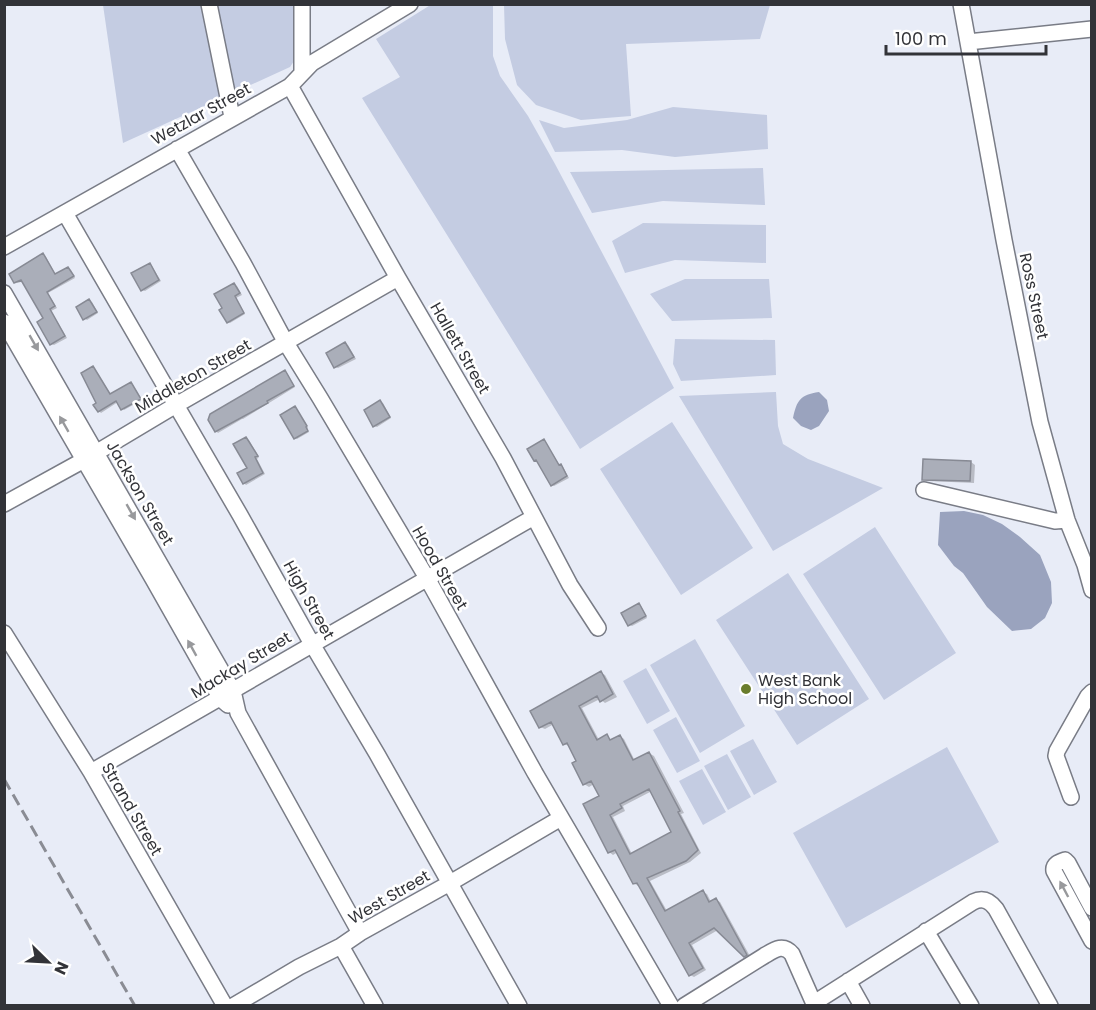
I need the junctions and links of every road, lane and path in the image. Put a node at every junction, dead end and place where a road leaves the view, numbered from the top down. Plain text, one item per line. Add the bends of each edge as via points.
1 (209, 4) edge
2 (302, 4) edge
3 (410, 4) edge
4 (961, 4) edge
5 (393, 9) edge
6 (1092, 29) edge
7 (968, 42) junction
8 (302, 72) junction
9 (290, 86) junction
10 (232, 117) junction
11 (177, 148) junction
12 (65, 213) junction
13 (4, 247) edge
14 (398, 278) junction
15 (4, 293) edge
16 (4, 322) edge
17 (286, 343) junction
18 (176, 405) junction
19 (91, 457) junction
20 (924, 490) dead end
21 (4, 504) edge
22 (534, 517) junction
23 (1067, 520) junction
24 (427, 578) junction
25 (1092, 590) edge
26 (598, 628) dead end
27 (4, 633) edge
28 (312, 644) junction
29 (1092, 692) edge
30 (227, 695) junction
31 (91, 772) junction
32 (1071, 797) dead end
33 (561, 818) junction
34 (450, 883) junction
35 (1092, 909) edge
36 (926, 931) junction
37 (360, 933) junction
38 (1092, 941) edge
39 (341, 946) junction
40 (848, 981) junction
41 (814, 1004) edge
42 (225, 1005) edge
43 (233, 1005) edge
44 (375, 1005) edge
45 (519, 1005) edge
46 (672, 1005) edge
47 (684, 1005) edge
48 (862, 1005) edge
49 (971, 1005) edge
50 (1050, 1005) edge

1 - 10 street
2 - 8 street
3 - 5 street, Wetzlar Street
4 - 7 street, Ross Street
5 - 8 street, Wetzlar Street
6 - 7 street
7 - 23 street, Ross Street via 1040,422
8 - 9 street, Wetzlar Street
9 - 10 street, Wetzlar Street
9 - 14 street, Hallett Street
10 - 11 street, Wetzlar Street
11 - 12 street, Wetzlar Street
11 - 17 street, Hood Street
12 - 13 street, Wetzlar Street
12 - 18 street, High Street
14 - 17 street, Middleton Street
14 - 22 street, Hallett Street
15 -> 19 street, Jackson Street
19 -> 16 street, Jackson Street
17 - 18 street, Middleton Street
17 - 24 street, Hood Street
18 - 19 street, Middleton Street
18 - 28 street, High Street
19 - 21 street, Middleton Street
19 - 30 street, Jackson Street
20 - 23 street via 1055,521
22 - 24 street, Mackay Street
22 - 26 street, Hallett Street
23 - 25 street, Ross Street
24 - 28 street, Mackay Street
24 - 33 street, Hood Street
27 - 31 street, Strand Street
28 - 30 street, Mackay Street
28 - 34 street, High Street
29 - 32 street via 1056,756
30 - 31 street, Mackay Street
30 - 37 street, Jackson Street
31 - 42 street, Strand Street
33 - 34 street, West Street
33 - 46 street, Hood Street
34 - 37 street, West Street
34 - 45 street, High Street
38 -> 35 street via 1054,871 1056,864 1068,862
36 - 40 street
36 - 49 street
36 - 50 street via 977,900 990,901
37 - 39 street, West Street
39 - 43 street, West Street
39 - 44 street
40 - 41 street
40 - 48 street
41 - 47 street via 790,951 778,948

